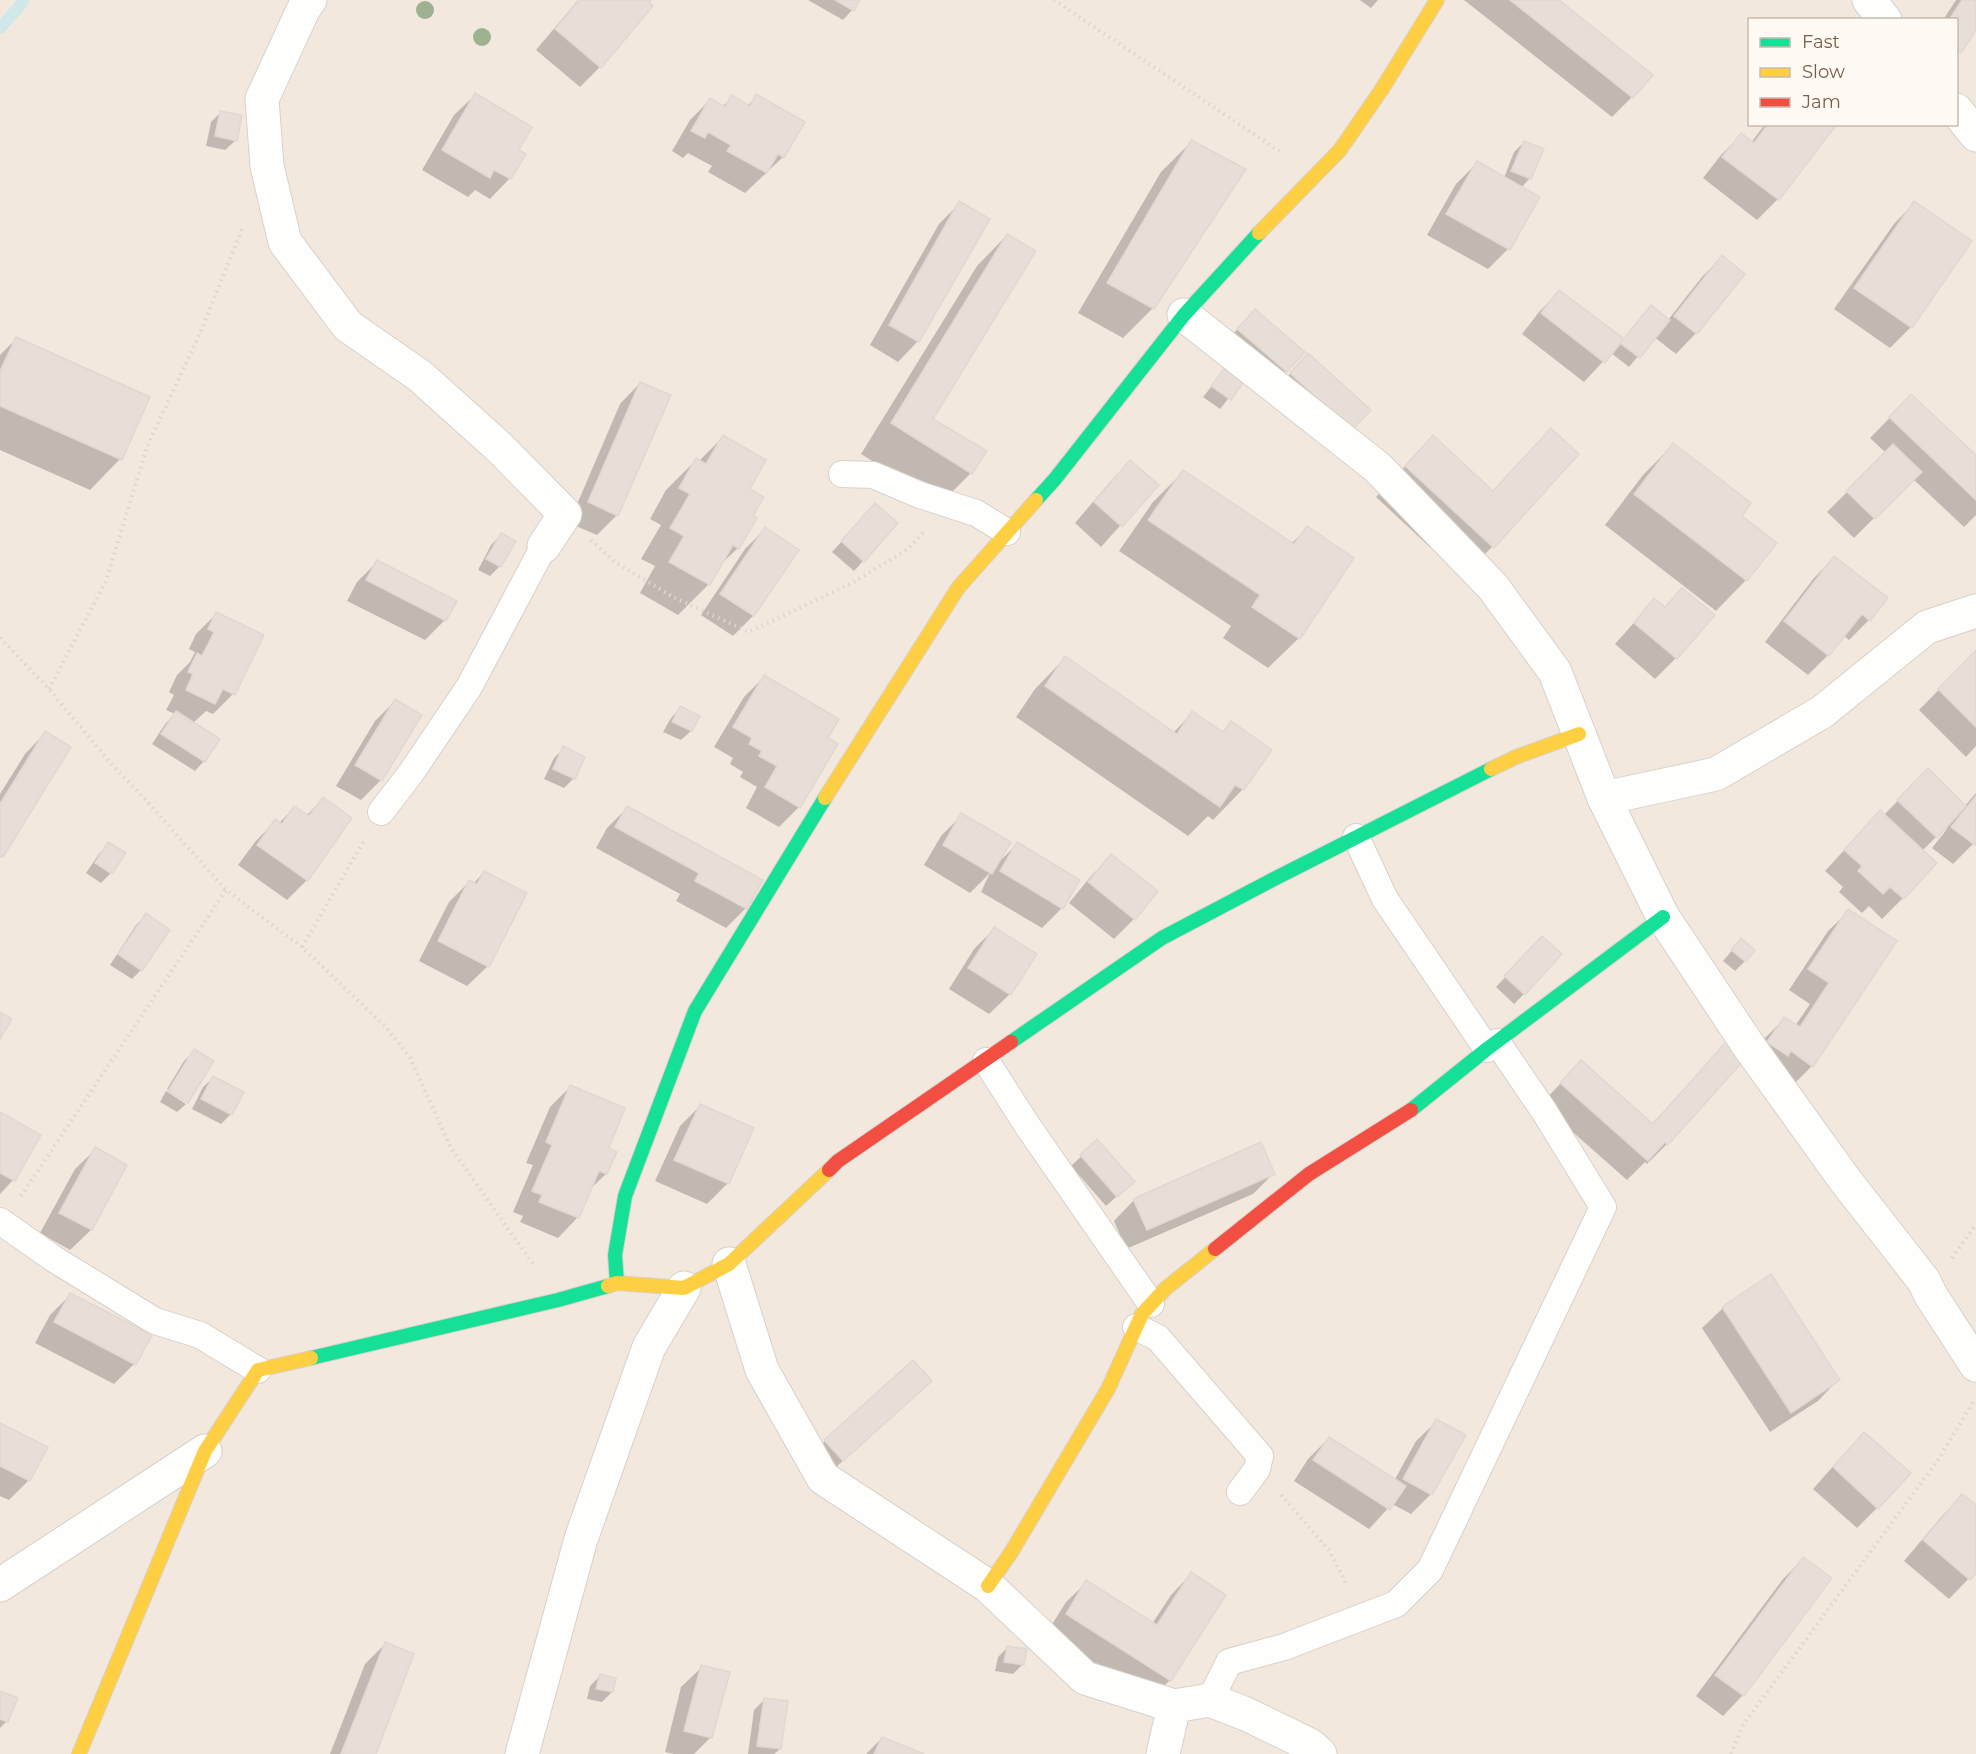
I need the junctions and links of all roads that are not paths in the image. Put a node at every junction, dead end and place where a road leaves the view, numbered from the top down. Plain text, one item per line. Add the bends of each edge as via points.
1 (310, 0) edge
2 (1437, 0) edge
3 (1869, 0) edge
4 (1883, 18) edge
5 (1958, 112) edge
6 (1976, 135) edge
7 (1184, 315) junction
8 (842, 474) dead end
9 (1007, 532) junction
10 (544, 546) joint
11 (1976, 611) edge
12 (1578, 734) junction
13 (1604, 798) junction
14 (381, 812) road end
15 (1356, 837) junction
16 (1663, 917) junction
17 (1492, 1045) junction
18 (986, 1061) junction
19 (1, 1222) edge
20 (729, 1264) junction
21 (616, 1283) junction
22 (684, 1288) junction
23 (1151, 1304) junction
24 (1136, 1327) junction
25 (1976, 1365) edge
26 (258, 1370) junction
27 (206, 1451) junction
28 (1240, 1492) dead end
29 (0, 1585) edge
30 (988, 1586) junction
31 (1210, 1700) junction
32 (1174, 1706) junction
33 (79, 1754) edge
34 (522, 1754) edge
35 (1163, 1754) edge
36 (1320, 1754) edge

1 - 10 street via 262,99 267,166 285,242 348,326 420,376 565,514
2 - 7 street via 1340,150
3 - 4 street
5 - 6 street
7 - 9 street via 1055,479
7 - 12 street via 1377,467 1493,587 1555,672
8 - 9 lane via 873,476 976,513
9 - 21 street via 958,588 695,1011 625,1196 615,1255
10 - 14 lane via 469,687
11 - 13 street via 1927,627 1822,712 1716,774
12 - 13 street
12 - 15 street via 1516,757
13 - 16 street
15 - 17 lane via 1385,899
15 - 18 street via 1162,938
16 - 17 street
16 - 25 street via 1748,1045 1924,1281
17 - 23 street via 1411,1110 1309,1174
17 - 31 lane via 1544,1111 1603,1207 1430,1570 1396,1604 1284,1647 1229,1662
18 - 20 street via 838,1161
18 - 23 lane
19 - 26 lane via 155,1321 200,1335
20 - 22 street
20 - 30 street via 762,1370 823,1478
21 - 22 street
21 - 26 street
22 - 34 street via 649,1347 581,1539
23 - 24 street
24 - 28 lane via 1158,1338 1260,1456 1257,1469
24 - 30 street via 1108,1389
26 - 27 street
27 - 29 street
27 - 33 street
30 - 32 street via 1085,1678
31 - 32 street
31 - 36 street via 1310,1745
32 - 35 street

